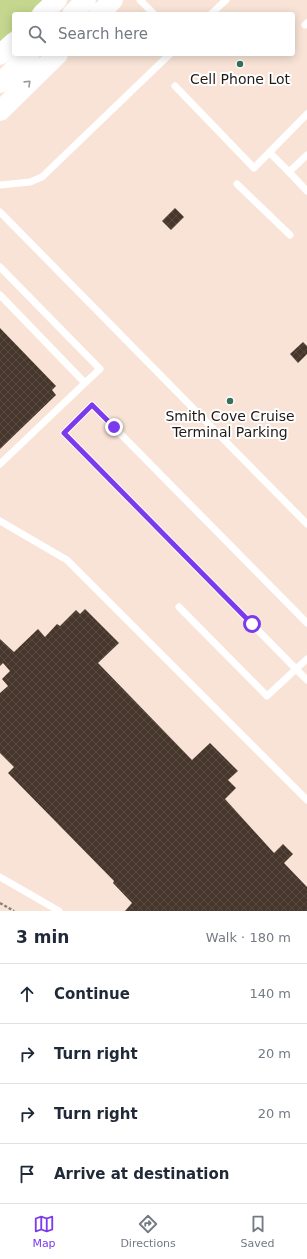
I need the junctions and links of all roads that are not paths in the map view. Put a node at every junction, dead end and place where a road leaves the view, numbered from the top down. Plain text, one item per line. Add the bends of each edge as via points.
1 (57, 0) edge
2 (86, 0) edge
3 (113, 0) edge
4 (140, 0) edge
5 (226, 0) edge
6 (44, 12) edge
7 (74, 12) edge
8 (101, 12) edge
9 (152, 12) edge
10 (213, 12) edge
11 (12, 44) edge
12 (0, 55) edge
13 (28, 56) edge
14 (56, 56) edge
15 (168, 56) edge
16 (0, 83) edge
17 (175, 86) dead end
18 (0, 110) edge
19 (307, 114) edge
20 (270, 153) junction
21 (307, 155) edge
22 (289, 172) junction
23 (237, 184) dead end
24 (0, 185) edge
25 (307, 190) edge
26 (0, 212) edge
27 (290, 235) dead end
28 (0, 267) edge
29 (0, 295) edge
30 (85, 383) junction
31 (0, 464) edge
32 (0, 521) edge
33 (307, 524) edge
34 (179, 607) dead end
35 (307, 623) edge
36 (307, 659) edge
37 (296, 669) junction
38 (307, 680) edge
39 (307, 800) edge
40 (0, 877) edge
41 (59, 911) edge

1 - 6 main road
2 - 7 main road
3 - 8 main road
4 - 9 lane
5 - 10 lane
11 - 12 main road
13 - 16 main road
18 -> 14 main road
15 - 24 lane via 42,177 30,182
17 - 20 lane via 254,168
19 - 20 lane via 281,138
20 - 22 lane
21 - 22 lane
22 - 25 lane
23 - 27 lane
26 - 33 lane
28 - 30 lane via 100,369
29 - 30 lane
30 - 31 lane
32 - 39 lane via 67,560
34 - 37 lane via 268,696
35 - 37 lane via 92,405 64,433
36 - 37 lane
37 - 38 lane
40 - 41 lane

